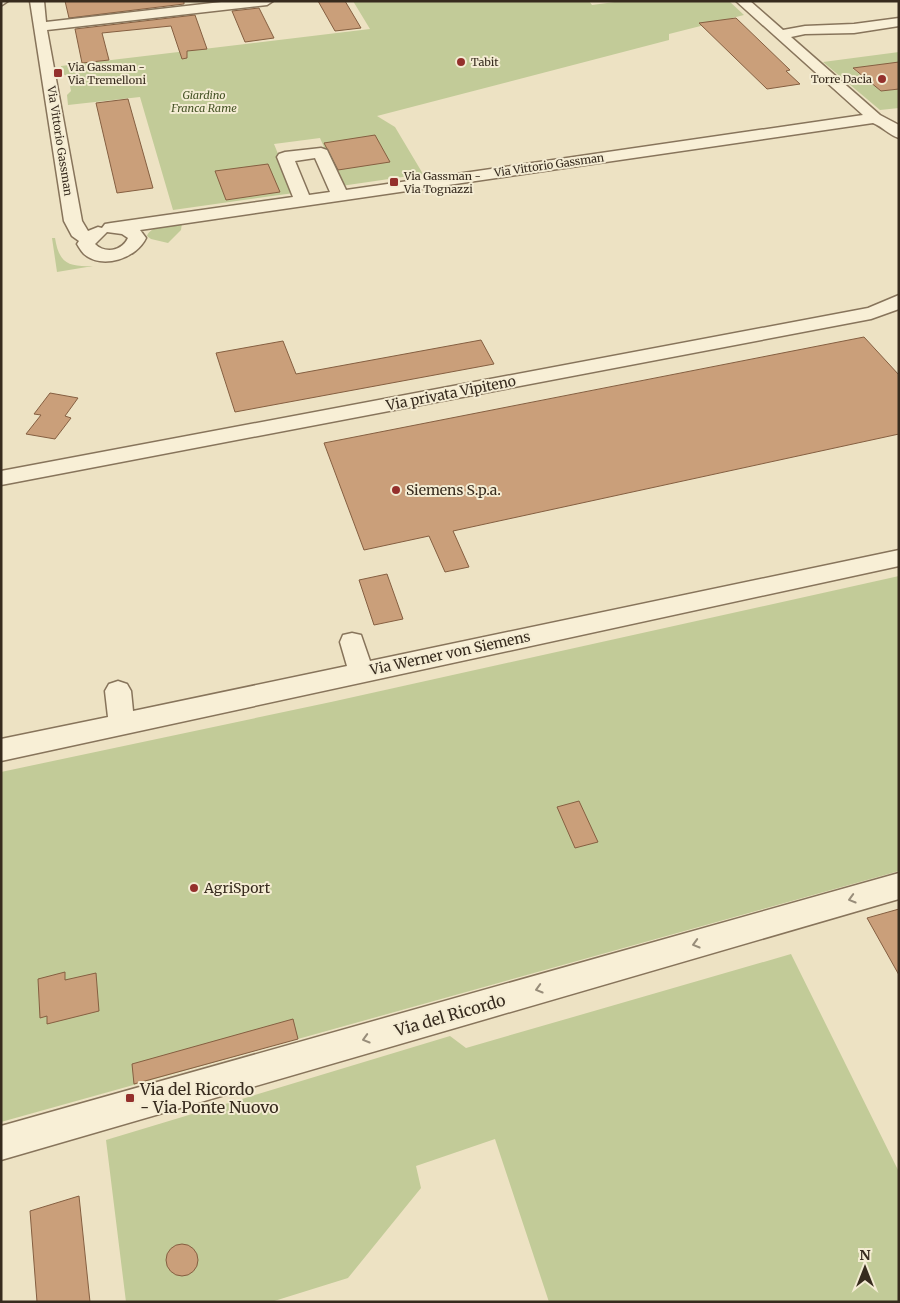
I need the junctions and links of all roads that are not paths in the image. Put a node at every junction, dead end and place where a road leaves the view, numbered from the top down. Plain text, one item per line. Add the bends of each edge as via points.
1 (154, 1) edge
2 (267, 1) edge
3 (742, 1) edge
4 (36, 11) edge
5 (899, 22) edge
6 (782, 36) junction
7 (875, 118) junction
8 (899, 118) edge
9 (899, 125) edge
10 (899, 133) edge
11 (899, 145) edge
12 (306, 150) dead end
13 (285, 157) junction
14 (340, 196) junction
15 (303, 201) junction
16 (73, 221) junction
17 (164, 221) junction
18 (114, 228) junction
19 (136, 235) junction
20 (88, 240) junction
21 (899, 301) edge
22 (1, 478) edge
23 (899, 558) edge
24 (352, 642) dead end
25 (361, 672) junction
26 (118, 691) dead end
27 (122, 724) junction
28 (1, 750) edge
29 (899, 886) edge
30 (1, 1143) edge

1 - 4 street
2 - 4 street
3 - 6 street
4 - 16 street, Via Vittorio Gassman
5 - 6 street via 802,37
6 - 7 street
7 - 10 street
7 - 11 street via 877,126
7 - 14 street, Via Vittorio Gassman
8 - 9 street via 892,119
12 - 13 street via 298,145 287,146 283,149
13 - 14 street via 320,153
13 - 15 street
14 - 15 street, Via Vittorio Gassman
15 - 17 street, Via Vittorio Gassman
16 - 18 street, Via Vittorio Gassman
16 - 20 street, Via Vittorio Gassman via 78,232
17 - 18 street, Via Vittorio Gassman
17 - 19 street, Via Vittorio Gassman
18 - 19 street, Via Vittorio Gassman
18 - 20 street, Via Vittorio Gassman via 98,232
19 - 20 street, Via Vittorio Gassman via 133,247 114,254 94,252 87,247
21 - 22 street, Via privata Vipiteno via 871,313
23 - 25 street, Via Werner von Siemens
24 - 25 street
25 - 27 street, Via Werner von Siemens
26 - 27 street
27 - 28 street, Via Werner von Siemens
29 -> 30 street, Via del Ricordo

